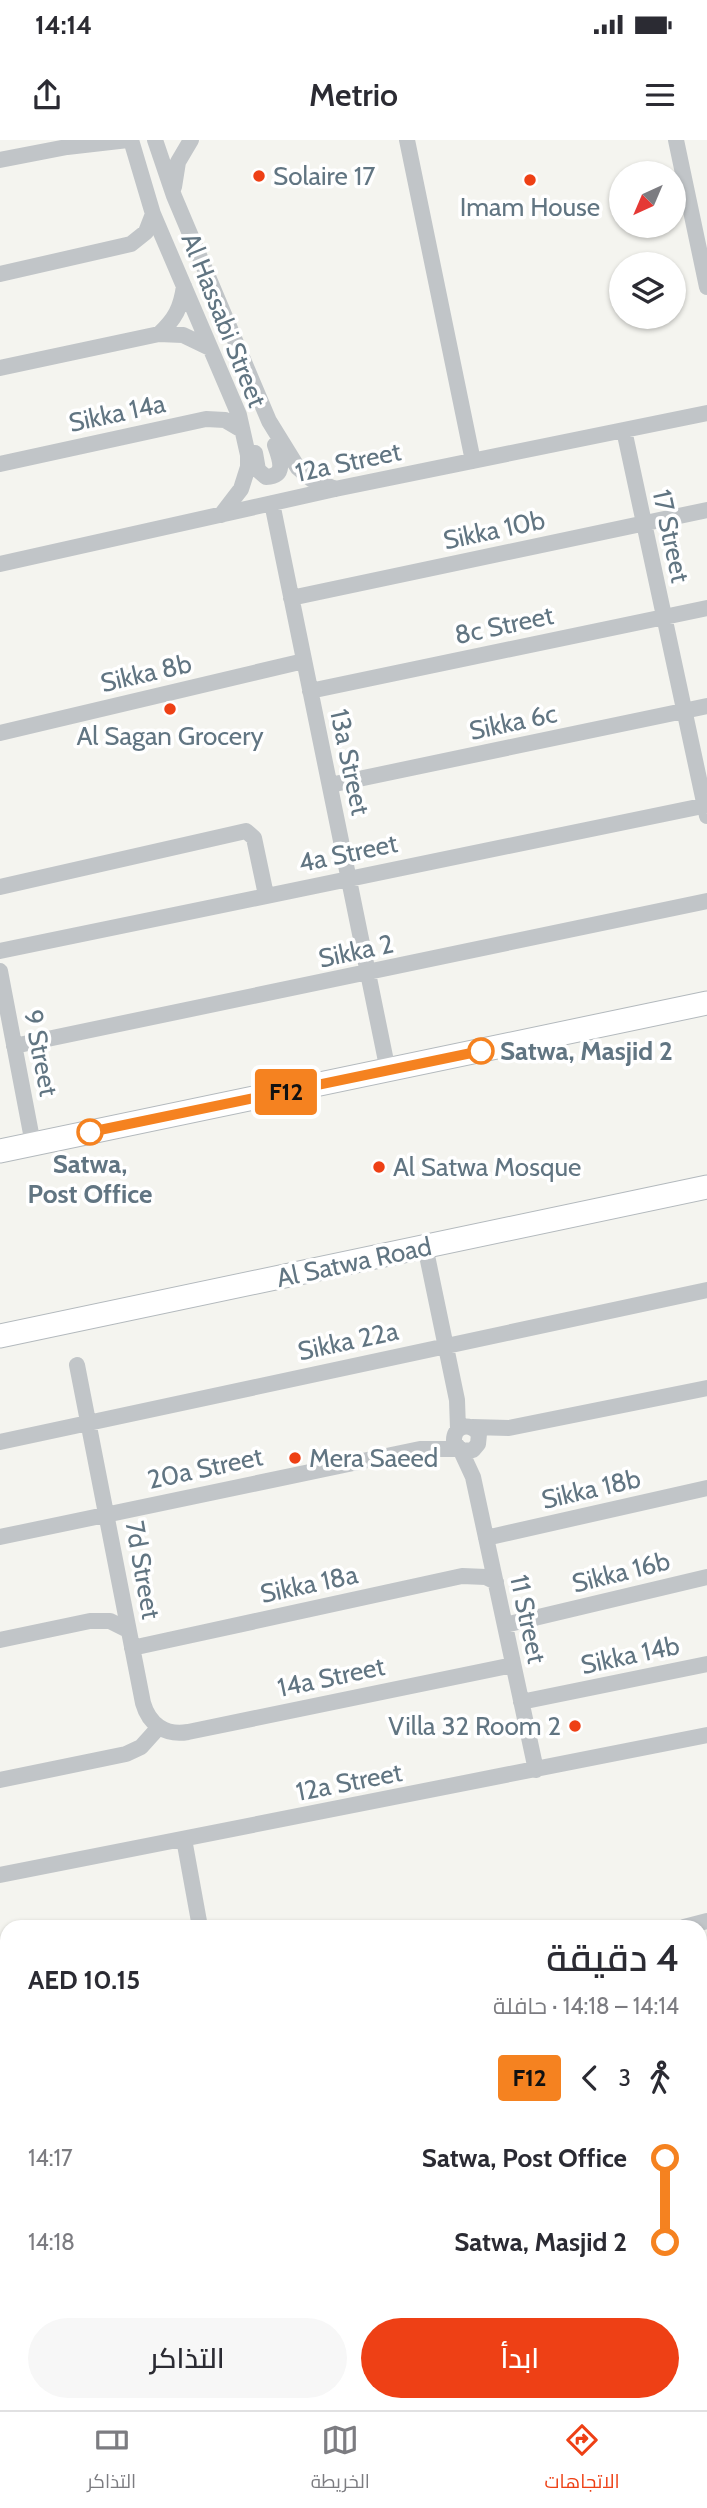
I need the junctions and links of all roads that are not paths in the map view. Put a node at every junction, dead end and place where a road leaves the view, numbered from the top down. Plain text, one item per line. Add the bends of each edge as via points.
1 (49, 140) edge
2 (130, 140) edge
3 (155, 140) edge
4 (191, 140) edge
5 (407, 140) edge
6 (676, 140) edge
7 (0, 150) edge
8 (0, 160) edge
9 (174, 196) junction
10 (153, 214) junction
11 (0, 274) edge
12 (184, 286) junction
13 (707, 287) edge
14 (159, 334) junction
15 (210, 348) junction
16 (0, 368) edge
17 (707, 413) edge
18 (269, 421) junction
19 (241, 423) junction
20 (625, 430) junction
21 (473, 461) junction
22 (0, 464) edge
23 (335, 489) junction
24 (272, 503) junction
25 (707, 510) edge
26 (221, 515) junction
27 (643, 523) junction
28 (0, 564) edge
29 (291, 598) junction
30 (707, 608) edge
31 (663, 617) junction
32 (304, 661) junction
33 (310, 691) junction
34 (707, 706) edge
35 (684, 711) junction
36 (0, 733) edge
37 (330, 786) junction
38 (706, 809) edge
39 (348, 878) junction
40 (0, 887) edge
41 (266, 895) junction
42 (707, 901) edge
43 (0, 951) edge
44 (0, 971) edge
45 (368, 974) junction
46 (707, 1003) edge
47 (10, 1050) edge
48 (388, 1071) junction
49 (33, 1144) junction
50 (0, 1151) edge
51 (707, 1187) edge
52 (425, 1246) junction
53 (707, 1290) edge
54 (0, 1336) edge
55 (445, 1345) junction
56 (77, 1364) dead end
57 (707, 1388) edge
58 (89, 1422) junction
59 (464, 1428) junction
60 (509, 1428) junction
61 (0, 1442) edge
62 (468, 1448) junction
63 (420, 1449) junction
64 (707, 1488) edge
65 (108, 1513) junction
66 (0, 1537) edge
67 (486, 1538) junction
68 (707, 1577) edge
69 (496, 1582) junction
70 (505, 1625) junction
71 (128, 1630) junction
72 (0, 1640) edge
73 (132, 1648) junction
74 (707, 1664) edge
75 (513, 1665) junction
76 (521, 1702) junction
77 (159, 1727) junction
78 (707, 1735) edge
79 (536, 1770) junction
80 (0, 1780) edge
81 (184, 1839) junction
82 (0, 1875) edge
83 (199, 1920) edge

1 - 7 street
2 - 8 street
2 - 10 street, Al Hassabi Street
3 - 9 street, Al Hassabi Street
4 - 9 street via 178,162
5 - 21 street
6 - 13 street
9 - 18 street, Al Hassabi Street
10 - 11 street via 142,237 131,244
10 - 12 street, Al Hassabi Street
12 - 14 street via 177,316
12 - 15 street, Al Hassabi Street
14 - 15 street via 190,337
14 - 16 street
15 - 19 street, Al Hassabi Street
17 - 20 street, 12a Street
18 - 19 street via 282,465 277,475 266,477 258,470 252,439
18 - 23 street, Al Hassabi Street via 298,468
19 - 22 street, Sikka 14a via 206,419
19 - 26 street, Al Hassabi Street via 248,455 246,478
20 - 21 street, 12a Street
20 - 27 street, 17 Street
21 - 23 street, 12a Street
23 - 24 street, 12a Street
24 - 26 street, 12a Street
24 - 29 street, 13a Street
25 - 27 street, Sikka 10b
26 - 28 street, 12a Street
27 - 29 street, Sikka 10b
27 - 31 street, 17 Street
29 - 32 street, 13a Street
30 - 31 street, 8c Street
31 - 33 street, 8c Street
31 - 35 street, 17 Street
32 - 33 street, 13a Street
32 - 36 street, Sikka 8b
33 - 37 street, 13a Street
34 - 35 street, Sikka 6c
35 - 37 street, Sikka 6c
35 - 38 street, 17 Street
37 - 39 street, 13a Street
38 - 39 street, 4a Street
39 - 41 street, 4a Street
39 - 45 street, 13a Street
40 - 41 street via 246,831 254,838
41 - 43 street, 4a Street
42 - 45 street, Sikka 2
44 - 47 street, 9 Street
45 - 47 street, Sikka 2
45 - 48 street, 13a Street
46 - 48 main road
47 - 49 street, 9 Street
48 - 49 main road
49 - 50 main road
51 - 52 main road, Al Satwa Road
52 - 54 main road, Al Satwa Road
52 - 55 street
53 - 55 street, Sikka 22a
55 - 58 street, Sikka 22a
55 - 59 street
56 - 58 street, 7d Street
57 - 60 street, 20a Street
58 - 61 street, Sikka 22a
58 - 65 street, 7d Street
59 - 60 street, 20a Street
59 - 62 street via 453,1438
59 - 62 street via 479,1434
59 - 63 street, 20a Street
60 - 62 street, 20a Street
62 - 63 street, 20a Street
62 - 67 street, 11 Street
63 - 65 street, 20a Street
64 - 67 street, Sikka 18b
65 - 66 street, 20a Street
65 - 71 street, 7d Street
67 - 69 street, 11 Street
68 - 70 street, Sikka 16b
69 - 70 street, 11 Street
69 - 73 street, Sikka 18a via 462,1576
70 - 75 street, 11 Street
71 - 72 street via 110,1621 90,1621
71 - 73 street, 7d Street
73 - 77 street, 7d Street via 146,1712
74 - 76 street, Sikka 14b
75 - 76 street, 11 Street
75 - 77 street, 14a Street via 188,1732 173,1733
76 - 79 street, 11 Street
77 - 80 street via 141,1747 125,1755
78 - 79 street, 12a Street
79 - 81 street, 12a Street
81 - 82 street, 12a Street
81 - 83 street

